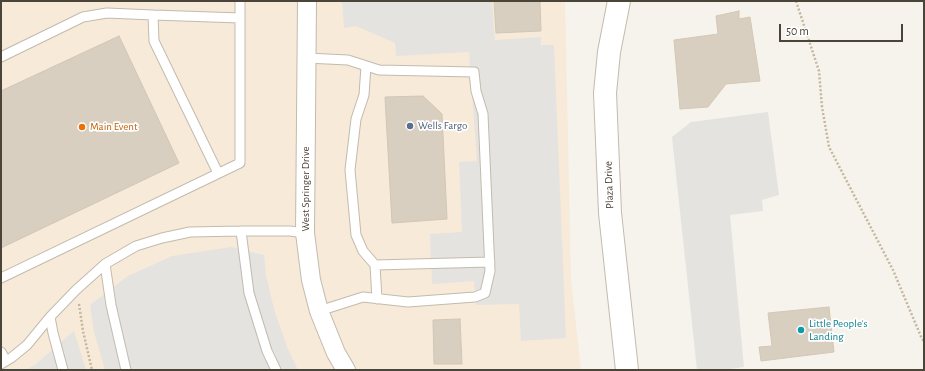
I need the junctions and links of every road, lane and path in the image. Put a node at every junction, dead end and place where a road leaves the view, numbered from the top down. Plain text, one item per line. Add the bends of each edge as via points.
1 (240, 1) edge
2 (307, 1) edge
3 (618, 1) edge
4 (796, 1) edge
5 (154, 15) junction
6 (240, 18) junction
7 (1, 57) edge
8 (306, 58) junction
9 (366, 66) junction
10 (218, 173) junction
11 (241, 230) junction
12 (305, 233) junction
13 (490, 262) junction
14 (105, 264) junction
15 (375, 265) junction
16 (1, 278) edge
17 (76, 290) junction
18 (377, 298) junction
19 (318, 311) junction
20 (50, 317) junction
21 (924, 342) edge
22 (1, 352) edge
23 (3, 362) edge
24 (63, 370) edge
25 (92, 370) edge
26 (126, 370) edge
27 (276, 370) edge
28 (346, 370) edge
29 (627, 370) edge

1 - 6 lane
2 - 8 street, West Springer Drive
3 - 29 street, Plaza Drive via 605,93 610,213
4 - 21 path via 819,71 828,147 893,270
5 - 6 lane
5 - 7 lane via 107,13 84,17
5 - 10 lane via 154,42
6 - 10 lane via 240,163
8 - 9 lane via 348,60
8 - 12 street, West Springer Drive
9 - 13 lane via 379,70 474,72 476,91 483,114
9 - 15 lane via 364,95 356,119 350,170 356,235 363,251
10 - 16 lane
11 - 12 lane
11 - 14 lane via 190,232 162,238 136,246
11 - 27 lane via 249,293 267,351
12 - 19 street, West Springer Drive
13 - 15 lane
13 - 18 lane via 485,292 475,297 408,302
14 - 17 lane
14 - 26 lane via 111,305
15 - 18 lane
17 - 20 lane
17 - 25 path
18 - 19 lane via 363,297
19 - 28 street, West Springer Drive
20 - 23 lane via 27,344
20 - 24 lane
22 - 23 lane

